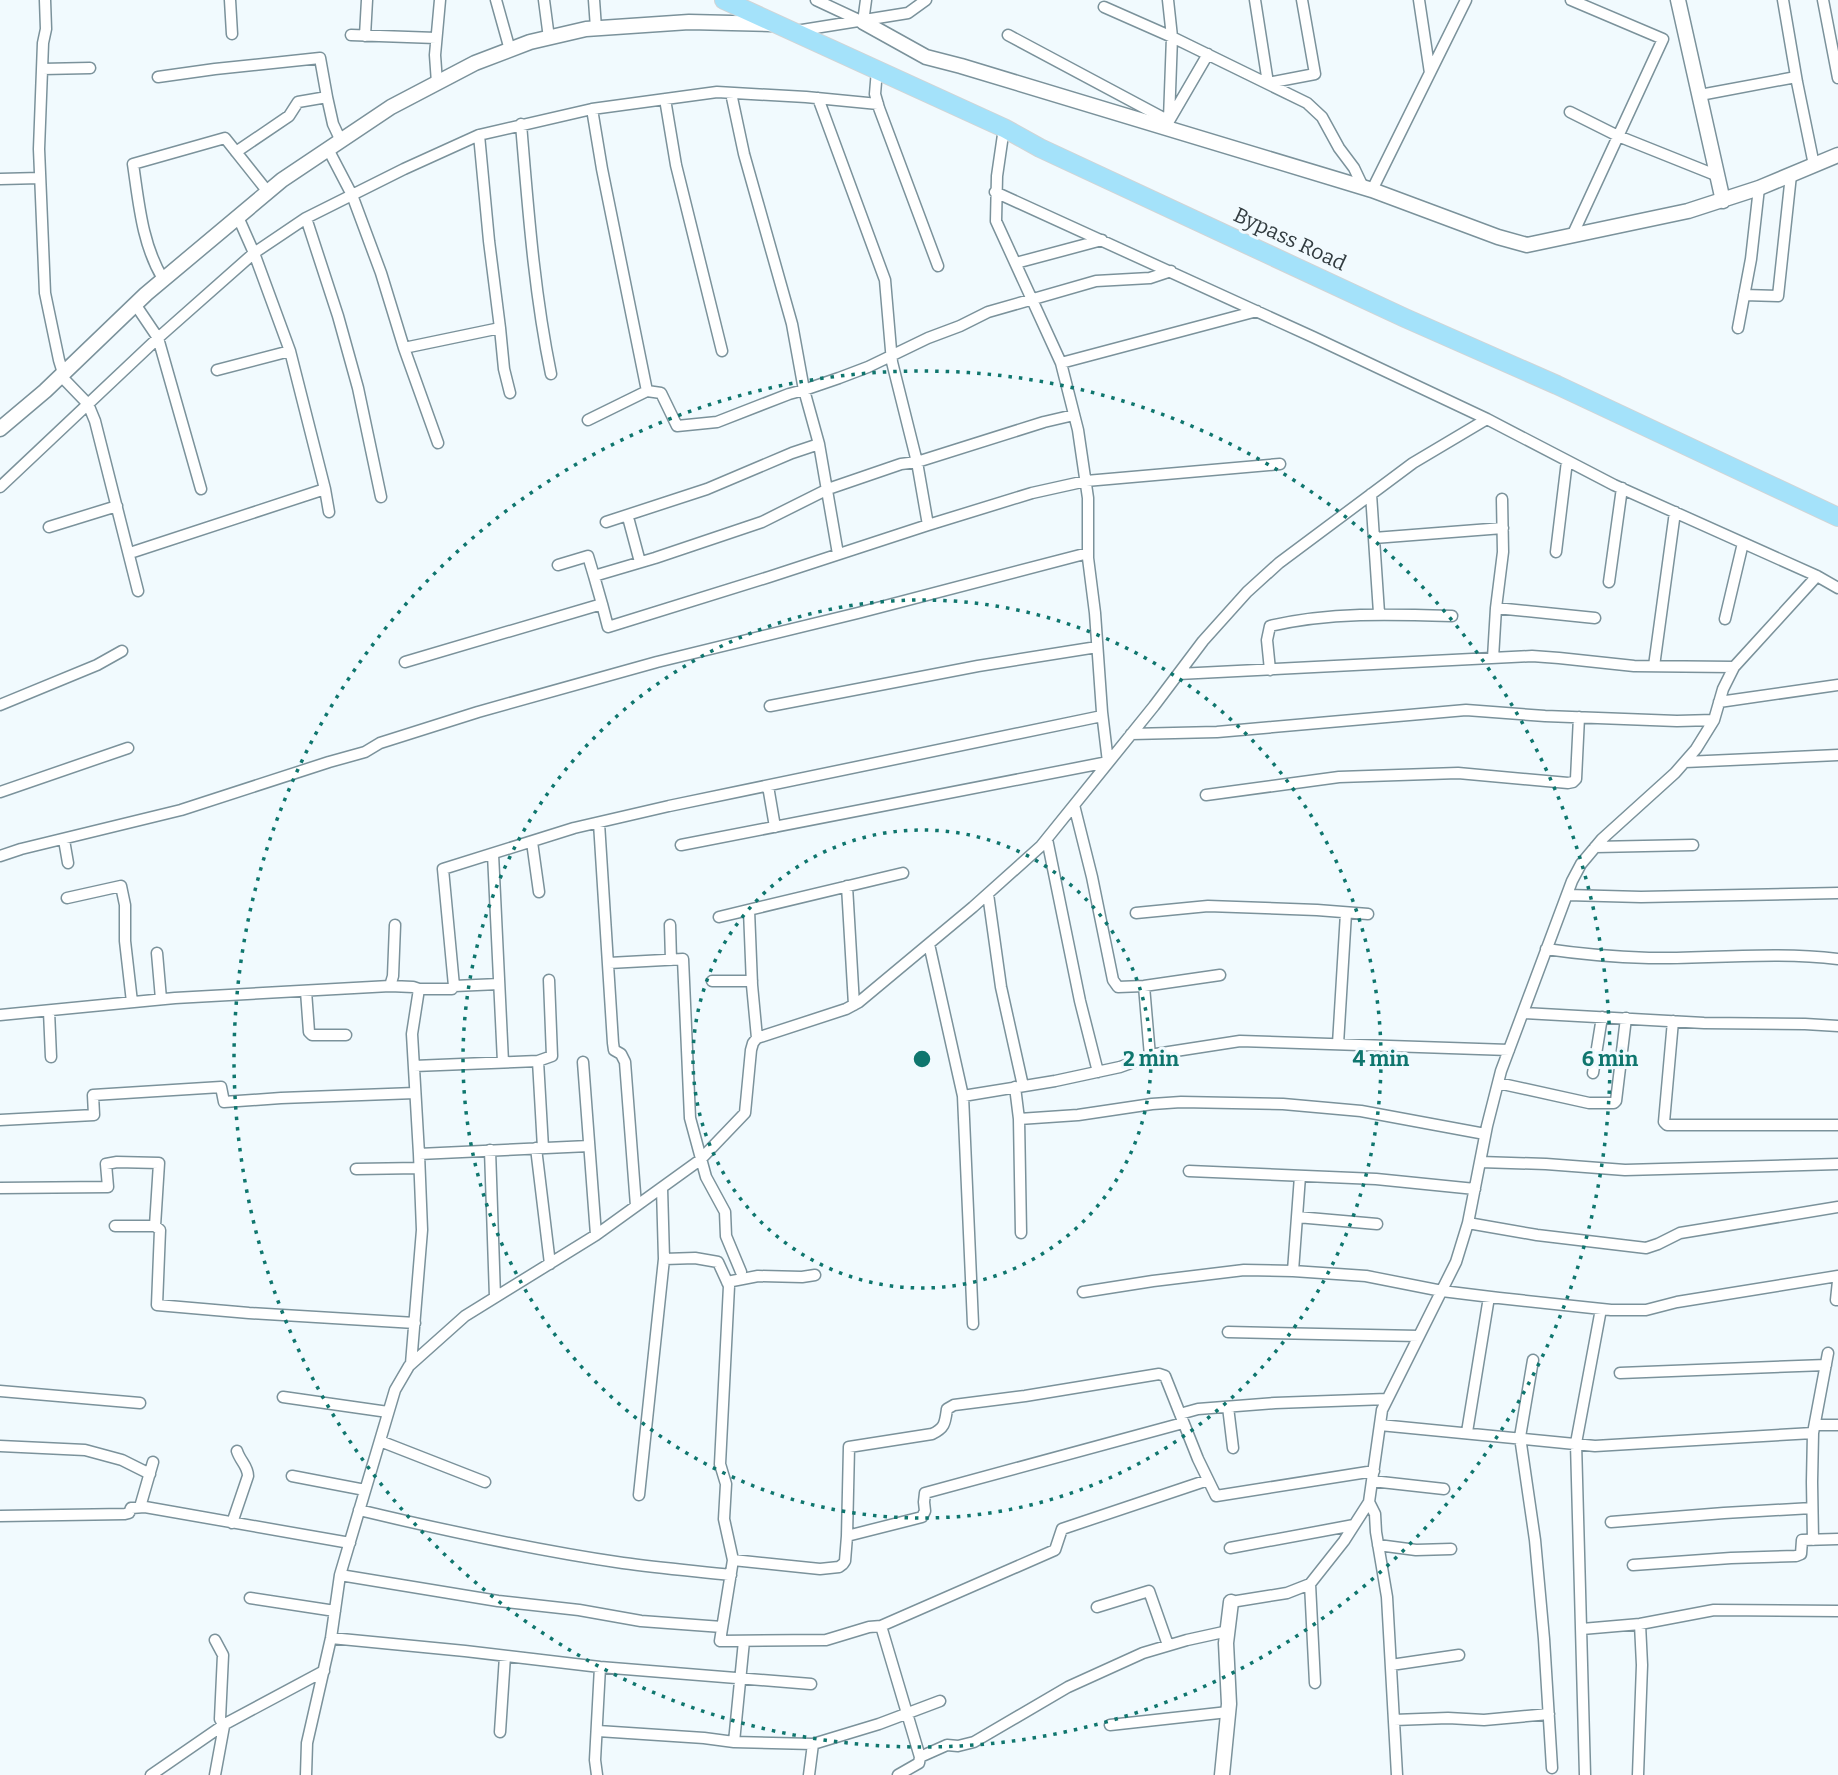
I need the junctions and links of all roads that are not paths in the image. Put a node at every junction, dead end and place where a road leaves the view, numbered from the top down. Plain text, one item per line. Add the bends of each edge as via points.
1 (45, 0) edge
2 (230, 0) edge
3 (367, 0) edge
4 (440, 0) edge
5 (496, 0) edge
6 (544, 0) edge
7 (594, 0) edge
8 (724, 0) edge
9 (816, 0) edge
10 (866, 0) edge
11 (926, 0) edge
12 (1168, 0) edge
13 (1255, 0) edge
14 (1302, 0) edge
15 (1419, 0) edge
16 (1466, 0) edge
17 (1571, 0) edge
18 (1678, 0) edge
19 (1783, 0) edge
20 (1823, 0) edge
21 (1104, 7) dead end
22 (863, 22) junction
23 (776, 24) junction
24 (596, 28) junction
25 (793, 32) junction
26 (232, 34) dead end
27 (351, 35) dead end
28 (1008, 35) dead end
29 (365, 36) junction
30 (1172, 37) junction
31 (436, 38) junction
32 (549, 38) junction
33 (510, 50) junction
34 (1208, 54) junction
35 (90, 68) dead end
36 (42, 69) junction
37 (877, 70) junction
38 (1430, 73) junction
39 (158, 77) dead end
40 (1796, 77) junction
41 (1838, 78) edge
42 (438, 83) junction
43 (1268, 83) junction
44 (731, 93) junction
45 (1700, 95) junction
46 (327, 97) junction
47 (818, 98) junction
48 (665, 99) junction
49 (878, 104) junction
50 (592, 109) junction
51 (1570, 112) dead end
52 (521, 124) junction
53 (1167, 125) junction
54 (1004, 128) junction
55 (479, 135) junction
56 (1618, 136) junction
57 (341, 141) junction
58 (328, 149) junction
59 (236, 152) junction
60 (1838, 155) edge
61 (1814, 165) junction
62 (1791, 175) junction
63 (1718, 176) junction
64 (40, 178) junction
65 (0, 179) edge
66 (1759, 188) junction
67 (1368, 189) junction
68 (996, 191) junction
69 (268, 192) junction
70 (352, 195) junction
71 (1723, 201) junction
72 (238, 217) junction
73 (306, 218) junction
74 (1572, 236) junction
75 (1102, 240) junction
76 (254, 253) junction
77 (1016, 264) junction
78 (938, 266) dead end
79 (1171, 271) junction
80 (163, 279) junction
81 (1744, 295) junction
82 (1033, 300) junction
83 (135, 304) junction
84 (1257, 311) junction
85 (500, 328) junction
86 (1738, 328) dead end
87 (158, 338) junction
88 (404, 348) junction
89 (290, 351) junction
90 (722, 352) dead end
91 (891, 356) junction
92 (1061, 363) junction
93 (217, 370) dead end
94 (62, 374) junction
95 (551, 374) dead end
96 (804, 390) junction
97 (647, 391) junction
98 (510, 393) dead end
99 (88, 404) junction
100 (1074, 415) junction
101 (1487, 419) junction
102 (588, 420) dead end
103 (0, 429) edge
104 (438, 443) dead end
105 (819, 444) junction
106 (1567, 461) junction
107 (917, 462) junction
108 (1280, 464) dead end
109 (1086, 481) junction
110 (0, 487) edge
111 (1622, 488) junction
112 (201, 489) dead end
113 (325, 489) junction
114 (828, 489) junction
115 (1371, 494) junction
116 (381, 497) dead end
117 (1502, 499) dead end
118 (117, 506) junction
119 (329, 512) dead end
120 (1675, 512) junction
121 (1838, 517) edge
122 (629, 521) dead end
123 (606, 522) dead end
124 (928, 525) junction
125 (49, 527) dead end
126 (1503, 528) junction
127 (1374, 538) junction
128 (1743, 543) junction
129 (1556, 552) dead end
130 (130, 553) junction
131 (1088, 553) junction
132 (838, 554) junction
133 (640, 562) junction
134 (558, 565) dead end
135 (594, 576) junction
136 (1817, 576) junction
137 (1609, 582) dead end
138 (1838, 588) edge
139 (138, 591) dead end
140 (602, 604) junction
141 (1496, 608) junction
142 (1379, 613) junction
143 (1452, 616) dead end
144 (1595, 618) dead end
145 (1726, 620) dead end
146 (1097, 646) junction
147 (122, 651) dead end
148 (1493, 658) junction
149 (405, 662) dead end
150 (1654, 666) junction
151 (1734, 667) junction
152 (1270, 670) junction
153 (1178, 674) junction
154 (1838, 685) edge
155 (1719, 702) junction
156 (0, 705) edge
157 (770, 706) dead end
158 (1102, 716) junction
159 (1579, 717) junction
160 (1714, 720) junction
161 (1131, 734) junction
162 (128, 748) dead end
163 (1838, 755) edge
164 (1108, 762) junction
165 (1685, 762) junction
166 (768, 786) junction
167 (0, 792) edge
168 (1206, 795) dead end
169 (1074, 804) junction
170 (599, 823) junction
171 (775, 827) junction
172 (1047, 839) junction
173 (64, 840) junction
174 (532, 842) junction
175 (681, 845) dead end
176 (1693, 845) dead end
177 (1595, 847) junction
178 (492, 854) junction
179 (0, 856) edge
180 (68, 863) dead end
181 (903, 873) dead end
182 (847, 886) junction
183 (539, 892) dead end
184 (988, 894) junction
185 (1838, 894) edge
186 (1567, 895) junction
187 (67, 898) dead end
188 (749, 910) junction
189 (1136, 913) dead end
190 (1346, 913) junction
191 (1368, 915) dead end
192 (719, 917) dead end
193 (395, 925) dead end
194 (670, 925) dead end
195 (929, 944) junction
196 (1546, 949) junction
197 (157, 953) dead end
198 (1838, 959) edge
199 (671, 960) junction
200 (609, 963) junction
201 (1220, 975) dead end
202 (549, 980) dead end
203 (712, 981) dead end
204 (752, 981) junction
205 (499, 984) junction
206 (390, 986) junction
207 (454, 986) junction
208 (1144, 986) junction
209 (419, 989) junction
210 (306, 990) junction
211 (161, 999) junction
212 (132, 1002) junction
213 (854, 1005) junction
214 (49, 1011) junction
215 (1523, 1013) junction
216 (0, 1015) edge
217 (1602, 1017) junction
218 (1626, 1018) junction
219 (1673, 1021) junction
220 (1838, 1026) edge
221 (346, 1035) dead end
222 (757, 1038) junction
223 (1338, 1044) junction
224 (1509, 1051) junction
225 (1150, 1056) junction
226 (51, 1057) dead end
227 (538, 1061) junction
228 (503, 1062) junction
229 (583, 1062) dead end
230 (414, 1066) junction
231 (1098, 1072) junction
232 (1592, 1073) dead end
233 (1498, 1083) junction
234 (1019, 1087) junction
235 (415, 1093) junction
236 (963, 1096) junction
237 (1019, 1119) junction
238 (0, 1120) edge
239 (1838, 1125) edge
240 (1485, 1134) junction
241 (589, 1146) junction
242 (540, 1148) junction
243 (490, 1150) junction
244 (419, 1154) junction
245 (701, 1160) junction
246 (1480, 1162) junction
247 (1838, 1164) edge
248 (356, 1168) dead end
249 (419, 1168) junction
250 (1189, 1171) dead end
251 (1300, 1176) junction
252 (0, 1188) edge
253 (662, 1188) junction
254 (1475, 1189) junction
255 (636, 1206) junction
256 (1838, 1207) edge
257 (1297, 1217) junction
258 (1468, 1223) junction
259 (1377, 1224) dead end
260 (115, 1226) dead end
261 (155, 1226) junction
262 (1021, 1233) dead end
263 (596, 1235) junction
264 (664, 1259) junction
265 (550, 1264) junction
266 (1293, 1271) junction
267 (741, 1272) dead end
268 (815, 1275) dead end
269 (1838, 1278) edge
270 (727, 1282) junction
271 (1442, 1291) junction
272 (1083, 1292) dead end
273 (495, 1297) junction
274 (1489, 1297) junction
275 (1838, 1300) edge
276 (1601, 1309) junction
277 (415, 1322) junction
278 (973, 1324) dead end
279 (1228, 1332) dead end
280 (1419, 1336) junction
281 (1828, 1353) dead end
282 (1533, 1360) dead end
283 (411, 1364) junction
284 (1826, 1365) junction
285 (1620, 1373) dead end
286 (0, 1391) edge
287 (284, 1397) dead end
288 (1387, 1399) junction
289 (140, 1403) dead end
290 (1228, 1407) junction
291 (388, 1412) junction
292 (1181, 1418) junction
293 (1380, 1424) junction
294 (1838, 1425) edge
295 (1814, 1429) junction
296 (1468, 1432) junction
297 (1520, 1437) junction
298 (380, 1441) junction
299 (1576, 1443) junction
300 (0, 1446) edge
301 (1233, 1448) dead end
302 (237, 1451) dead end
303 (292, 1476) dead end
304 (1373, 1476) junction
305 (1208, 1480) junction
306 (485, 1482) dead end
307 (1444, 1489) dead end
308 (365, 1490) junction
309 (639, 1495) dead end
310 (1369, 1502) junction
311 (140, 1507) junction
312 (1812, 1508) junction
313 (359, 1510) junction
314 (0, 1516) edge
315 (1611, 1522) dead end
316 (232, 1523) junction
317 (1354, 1525) junction
318 (847, 1536) junction
319 (1838, 1539) edge
320 (1814, 1540) junction
321 (350, 1543) junction
322 (1378, 1545) junction
323 (1230, 1548) dead end
324 (1451, 1549) dead end
325 (733, 1560) junction
326 (1633, 1565) dead end
327 (340, 1575) junction
328 (731, 1575) junction
329 (1310, 1584) junction
330 (250, 1598) dead end
331 (1231, 1602) joint
332 (1097, 1606) dead end
333 (335, 1611) junction
334 (1838, 1611) edge
335 (1640, 1624) junction
336 (881, 1626) junction
337 (722, 1628) junction
338 (1581, 1629) junction
339 (1228, 1631) junction
340 (331, 1638) junction
341 (215, 1640) dead end
342 (744, 1641) junction
343 (1168, 1645) junction
344 (505, 1656) junction
345 (1459, 1656) dead end
346 (1391, 1665) junction
347 (600, 1667) junction
348 (324, 1671) junction
349 (741, 1678) junction
350 (1315, 1683) dead end
351 (811, 1684) dead end
352 (940, 1701) dead end
353 (1228, 1712) junction
354 (908, 1713) junction
355 (1549, 1714) junction
356 (1394, 1720) junction
357 (223, 1725) junction
358 (1110, 1725) dead end
359 (598, 1731) junction
360 (500, 1732) dead end
361 (734, 1742) junction
362 (813, 1744) junction
363 (920, 1757) junction
364 (1552, 1768) dead end
365 (151, 1775) edge
366 (215, 1775) edge
367 (306, 1775) edge
368 (597, 1775) edge
369 (809, 1775) edge
370 (898, 1775) edge
371 (1222, 1775) edge
372 (1396, 1775) edge
373 (1585, 1775) edge
374 (1638, 1775) edge

1 - 36 street
2 - 26 street
3 - 29 street
4 - 31 street
5 - 33 street
6 - 32 street
7 - 24 street
8 - 23 main road, Bypass Road
9 - 22 street
10 - 22 street
11 - 22 street via 908,13
12 - 30 street
13 - 43 street
14 - 43 street via 1315,74
15 - 38 street
16 - 38 street
17 - 56 street via 1663,39
18 - 45 street
19 - 40 street
20 - 41 street
21 - 30 street
22 - 25 street
22 - 53 street via 926,57
23 - 24 street via 689,22
23 - 25 main road, Bypass Road
24 - 32 street
25 - 37 main road, Bypass Road
27 - 29 street
28 - 53 street
29 - 31 street
30 - 34 street
30 - 53 street
31 - 42 street
32 - 33 street
33 - 42 street
34 - 43 street
34 - 53 street
35 - 36 street
36 - 64 street
37 - 49 street
37 - 54 main road, Bypass Road
38 - 67 street
39 - 46 street via 320,58
40 - 45 street
40 - 61 street
42 - 57 street via 391,107
43 - 67 street via 1307,103 1322,117
44 - 47 street
44 - 48 street
44 - 96 street via 792,324
45 - 63 street
46 - 57 street
46 - 59 street via 298,102 289,116
47 - 49 street
47 - 91 street via 885,280
48 - 50 street
48 - 90 street via 676,165
49 - 78 street
50 - 52 street
50 - 97 street
51 - 56 street
52 - 55 street
52 - 95 street
53 - 67 street
54 - 68 street
54 - 121 main road, Bypass Road
55 - 70 street
55 - 85 street
56 - 63 street
56 - 74 street
57 - 58 street
58 - 69 street
58 - 70 street
59 - 69 street
59 - 80 street via 225,138 133,164 146,243
60 - 61 street
61 - 62 street
62 - 66 street
62 - 81 street via 1778,296
63 - 71 street
64 - 65 street
64 - 94 street via 44,293
66 - 71 street
66 - 81 street
67 - 74 street via 1527,246
68 - 75 street
68 - 77 street via 996,221
69 - 72 street
70 - 73 street
70 - 88 street
71 - 74 street
72 - 76 street
72 - 80 street
73 - 76 street
73 - 116 street via 351,364
75 - 77 street
75 - 79 street
76 - 87 street
76 - 89 street
77 - 82 street
79 - 82 street via 1150,278 1096,281
79 - 84 street
80 - 83 street
81 - 86 street
82 - 91 street via 988,312
82 - 92 street
83 - 87 street
83 - 94 street
84 - 92 street
84 - 101 street
85 - 88 street
85 - 98 street
87 - 99 street
87 - 112 street
88 - 104 street
89 - 93 street
89 - 113 street
91 - 96 street
91 - 107 street
92 - 100 street
94 - 99 street
94 - 103 street
96 - 97 street via 717,422 677,426 661,393
96 - 105 street
97 - 102 street
99 - 110 street
99 - 118 street
100 - 107 street
100 - 109 street
101 - 106 street
101 - 115 street
105 - 114 street
105 - 123 street via 707,489
106 - 111 street
106 - 129 street
107 - 114 street
107 - 124 street
108 - 109 street
109 - 124 street
109 - 131 street
111 - 120 street
111 - 137 street
113 - 119 street
113 - 130 street
114 - 132 street
114 - 133 street via 762,522
115 - 127 street
115 - 153 street via 1247,592
117 - 126 street
118 - 125 street
118 - 130 street
120 - 128 street
120 - 150 street
122 - 133 street
124 - 132 street
126 - 127 street
126 - 141 street
127 - 142 street
128 - 136 street
128 - 145 street
130 - 139 street
131 - 146 street
131 - 173 street via 657,662 380,743 365,752 181,810
132 - 140 street via 608,627
133 - 135 street
134 - 135 street via 588,556
135 - 140 street
136 - 138 street
136 - 151 street
140 - 149 street
141 - 144 street
141 - 148 street
142 - 143 street
142 - 152 street via 1270,626
146 - 157 street
146 - 158 street
147 - 156 street
148 - 150 street via 1532,656
148 - 152 street
150 - 151 street
151 - 155 street
152 - 153 street
153 - 161 street
154 - 155 street
155 - 160 street
158 - 164 street
158 - 166 street
159 - 160 street
159 - 161 street via 1466,710 1217,732
159 - 168 street via 1573,782 1458,773 1357,776
160 - 165 street
161 - 164 street
162 - 167 street
163 - 165 street
164 - 169 street
164 - 171 street
165 - 177 street
166 - 170 street
166 - 171 street
169 - 172 street
169 - 208 street via 1114,979 1118,987
170 - 174 street
170 - 200 street
171 - 175 street
172 - 184 street
172 - 231 street
173 - 179 street
173 - 180 street
174 - 178 street
174 - 183 street
176 - 177 street
177 - 186 street via 1581,864
178 - 205 street
178 - 207 street via 443,869
181 - 182 street
182 - 188 street
182 - 213 street
184 - 195 street
184 - 234 street
185 - 186 street
186 - 196 street
187 - 212 street via 121,886
188 - 192 street
188 - 204 street
189 - 190 street via 1208,906
190 - 191 street
190 - 223 street
193 - 206 street
194 - 199 street
195 - 213 street
195 - 236 street
196 - 198 street via 1649,958
196 - 215 street
197 - 211 street
199 - 200 street
199 - 245 street via 682,959 690,1118
200 - 255 street via 614,1050 625,1062
201 - 208 street
202 - 227 street via 552,1056
203 - 204 street
204 - 222 street
205 - 207 street
205 - 228 street
206 - 209 street
206 - 210 street
207 - 209 street
208 - 225 street
209 - 230 street via 412,1034
210 - 211 street
210 - 221 street via 309,1032
211 - 212 street
212 - 214 street
213 - 222 street
214 - 216 street
214 - 226 street
215 - 217 street
215 - 224 street
217 - 218 street
217 - 232 street
218 - 219 street
218 - 233 street via 1614,1103 1589,1103
219 - 220 street
219 - 239 street via 1667,1125
222 - 245 street via 752,1043 745,1113
223 - 224 street
223 - 225 street via 1240,1041
224 - 233 street
225 - 231 street
227 - 228 street
227 - 242 street
228 - 230 street
229 - 241 street
230 - 235 street
231 - 234 street
233 - 240 street
234 - 236 street
234 - 237 street
235 - 238 street via 224,1102 221,1087 131,1092 93,1095 94,1115
235 - 244 street
236 - 278 street
237 - 240 street via 1181,1102 1283,1104 1361,1111
237 - 262 street
240 - 246 street
241 - 242 street
241 - 263 street
242 - 243 street
242 - 265 street
243 - 244 street
243 - 273 street
244 - 249 street
245 - 253 street
245 - 267 street via 724,1212 726,1236
246 - 247 street via 1625,1170
246 - 254 street
248 - 249 street
249 - 277 street via 422,1230
250 - 251 street
251 - 254 street
251 - 257 street
252 - 261 street via 108,1187 106,1164 159,1163
253 - 255 street
253 - 264 street
254 - 258 street
255 - 263 street
256 - 258 street via 1680,1233 1646,1248
257 - 259 street
257 - 266 street
258 - 271 street
260 - 261 street
261 - 277 street via 160,1230 156,1305
263 - 265 street
264 - 270 street via 718,1262
264 - 309 street
265 - 273 street
266 - 271 street via 1366,1276
266 - 272 street via 1244,1270
268 - 270 street via 758,1276
269 - 275 street
269 - 276 street via 1646,1310
270 - 325 street via 720,1464
271 - 274 street
271 - 280 street
273 - 283 street via 465,1315
274 - 276 street
274 - 296 street
276 - 299 street
277 - 283 street
279 - 280 street
280 - 288 street
281 - 284 street
282 - 297 street
283 - 291 street
284 - 285 street
284 - 295 street
286 - 289 street
287 - 291 street
288 - 290 street
288 - 293 street
290 - 292 street via 1198,1409
290 - 301 street
291 - 298 street
292 - 305 street
292 - 318 street via 925,1493 922,1517
292 - 318 street via 1165,1376 1159,1374 954,1405 947,1409 945,1424 932,1434 849,1447
293 - 296 street
293 - 304 street
294 - 295 street
295 - 299 street via 1619,1445
295 - 312 street
296 - 297 street
297 - 299 street
297 - 355 street via 1535,1540
298 - 306 street
298 - 308 street
299 - 338 street
300 - 311 street via 85,1450 152,1468
302 - 316 street via 248,1476
303 - 308 street
304 - 305 street via 1216,1496
304 - 307 street
304 - 310 street
305 - 336 street via 1062,1529 1055,1550
308 - 313 street
310 - 317 street
310 - 322 street
311 - 314 street via 125,1514
311 - 316 street
312 - 315 street
312 - 320 street
313 - 321 street
313 - 328 street via 547,1550
316 - 321 street
317 - 323 street
317 - 329 street
318 - 325 street via 845,1561 839,1567
319 - 320 street
320 - 326 street via 1802,1540 1797,1556
321 - 327 street
322 - 324 street
322 - 346 street
325 - 328 street
327 - 333 street
327 - 337 street via 641,1621
328 - 337 street
329 - 331 street via 1287,1593
329 - 350 street
330 - 333 street
331 - 339 street
332 - 343 street via 1149,1591
333 - 340 street
334 - 335 street via 1714,1610
335 - 338 street
335 - 374 street
336 - 342 street via 826,1640
336 - 354 street
337 - 342 street via 720,1640
338 - 373 street
339 - 343 street
339 - 353 street
340 - 344 street
340 - 348 street
341 - 357 street via 223,1655
342 - 349 street
343 - 363 street via 1068,1687 974,1742 947,1745
344 - 347 street
344 - 360 street
345 - 346 street
346 - 356 street
347 - 349 street
347 - 359 street
348 - 357 street
348 - 367 street via 307,1743
349 - 351 street
349 - 361 street
352 - 354 street
353 - 358 street
353 - 371 street
354 - 362 street
354 - 363 street
355 - 356 street
355 - 364 street
356 - 372 street
357 - 365 street
357 - 366 street
359 - 361 street
359 - 368 street
361 - 362 street
362 - 369 street
363 - 370 street via 919,1763

